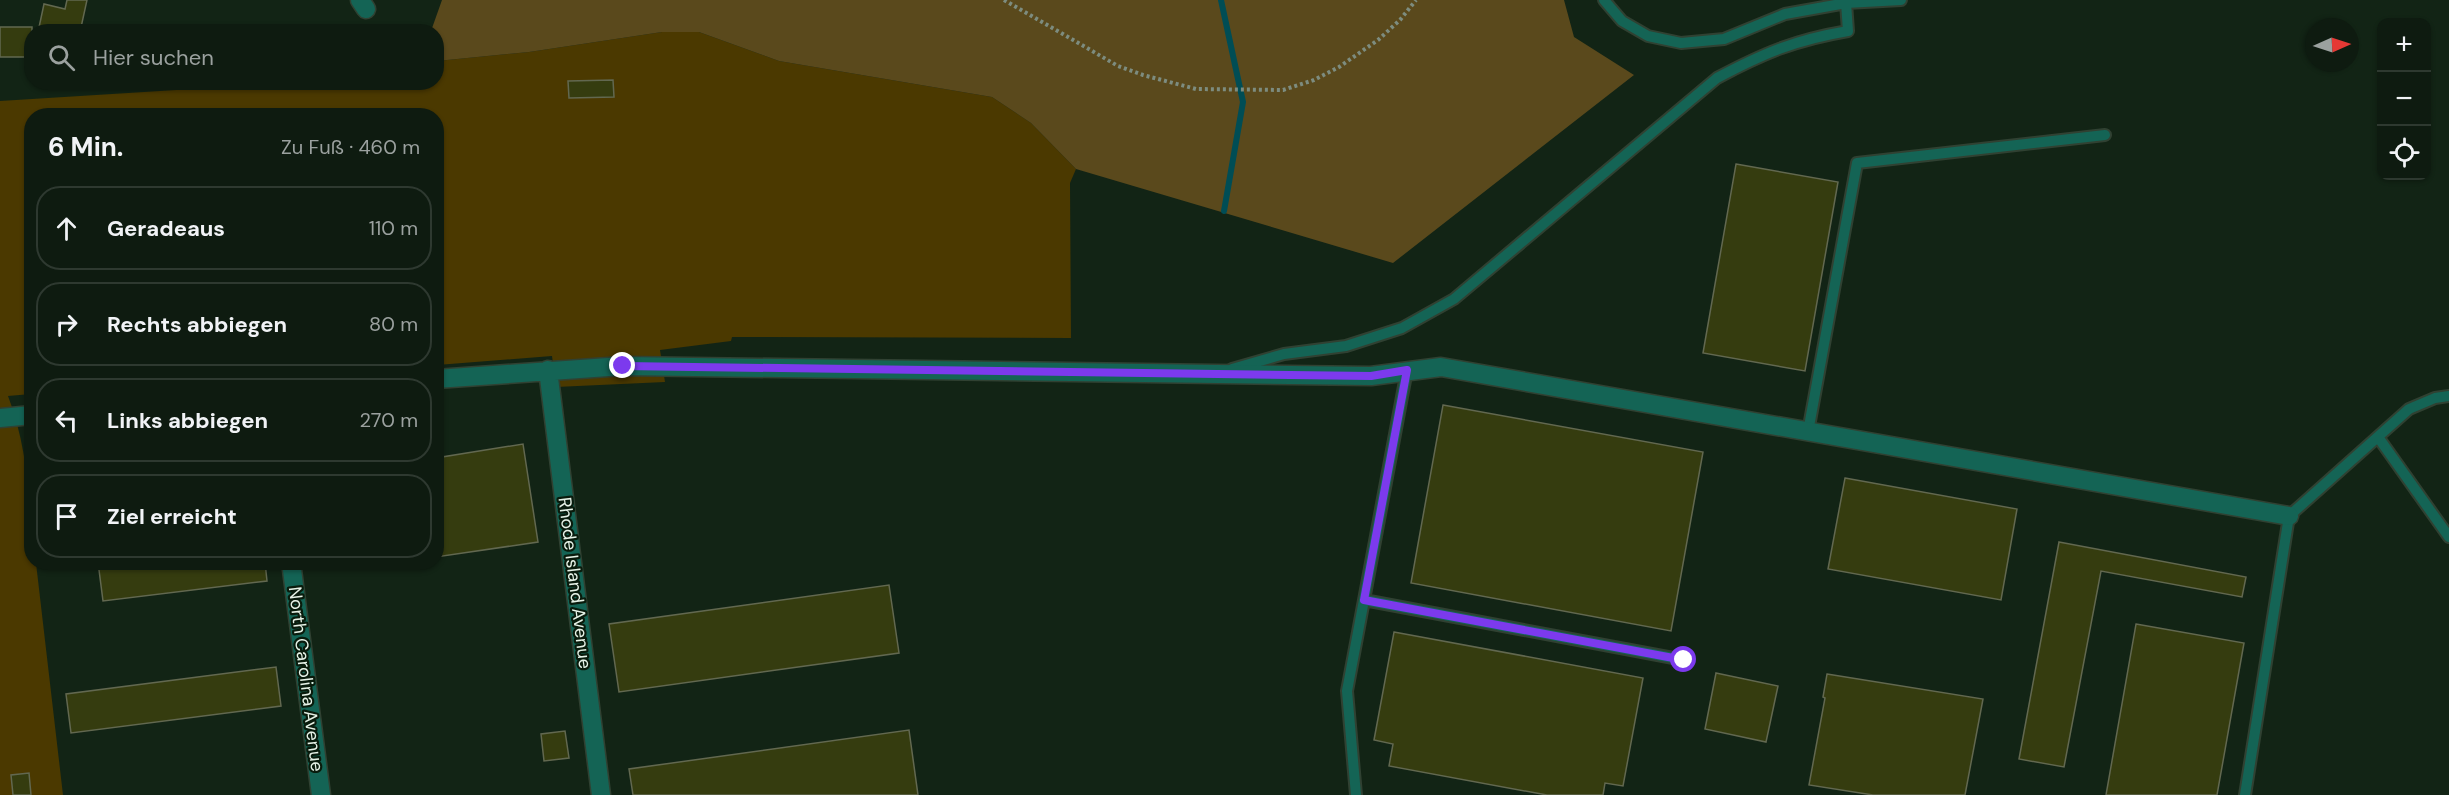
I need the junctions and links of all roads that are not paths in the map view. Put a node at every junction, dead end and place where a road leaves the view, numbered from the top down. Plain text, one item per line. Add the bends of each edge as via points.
1 (1604, 0) edge
2 (1901, 0) edge
3 (1846, 3) junction
4 (2105, 135) dead end
5 (548, 370) junction
6 (1407, 370) junction
7 (1215, 374) junction
8 (444, 378) edge
9 (2449, 396) edge
10 (24, 416) edge
11 (0, 418) edge
12 (1808, 432) junction
13 (2378, 437) junction
14 (2289, 516) junction
15 (2449, 537) edge
16 (292, 570) edge
17 (1364, 600) junction
18 (1684, 660) dead end
19 (321, 795) edge
20 (601, 795) edge
21 (1356, 795) edge
22 (2245, 795) edge

1 - 3 lane via 1622,21 1648,36 1681,43 1724,39 1785,14
2 - 3 lane
3 - 7 lane via 1848,31 1804,39 1764,53 1717,78 1454,299 1402,328 1346,346 1284,354
4 - 12 lane via 1857,163
5 - 7 street via 623,366
5 - 8 street
5 - 20 street, Rhode Island Avenue
6 - 7 street via 1371,376
6 - 12 street via 1441,367
6 - 17 lane
9 - 13 lane via 2409,409
10 - 11 street
12 - 14 street
13 - 14 lane
13 - 15 lane
14 - 22 lane
16 - 19 street, North Carolina Avenue
17 - 18 lane
17 - 21 lane via 1347,691

